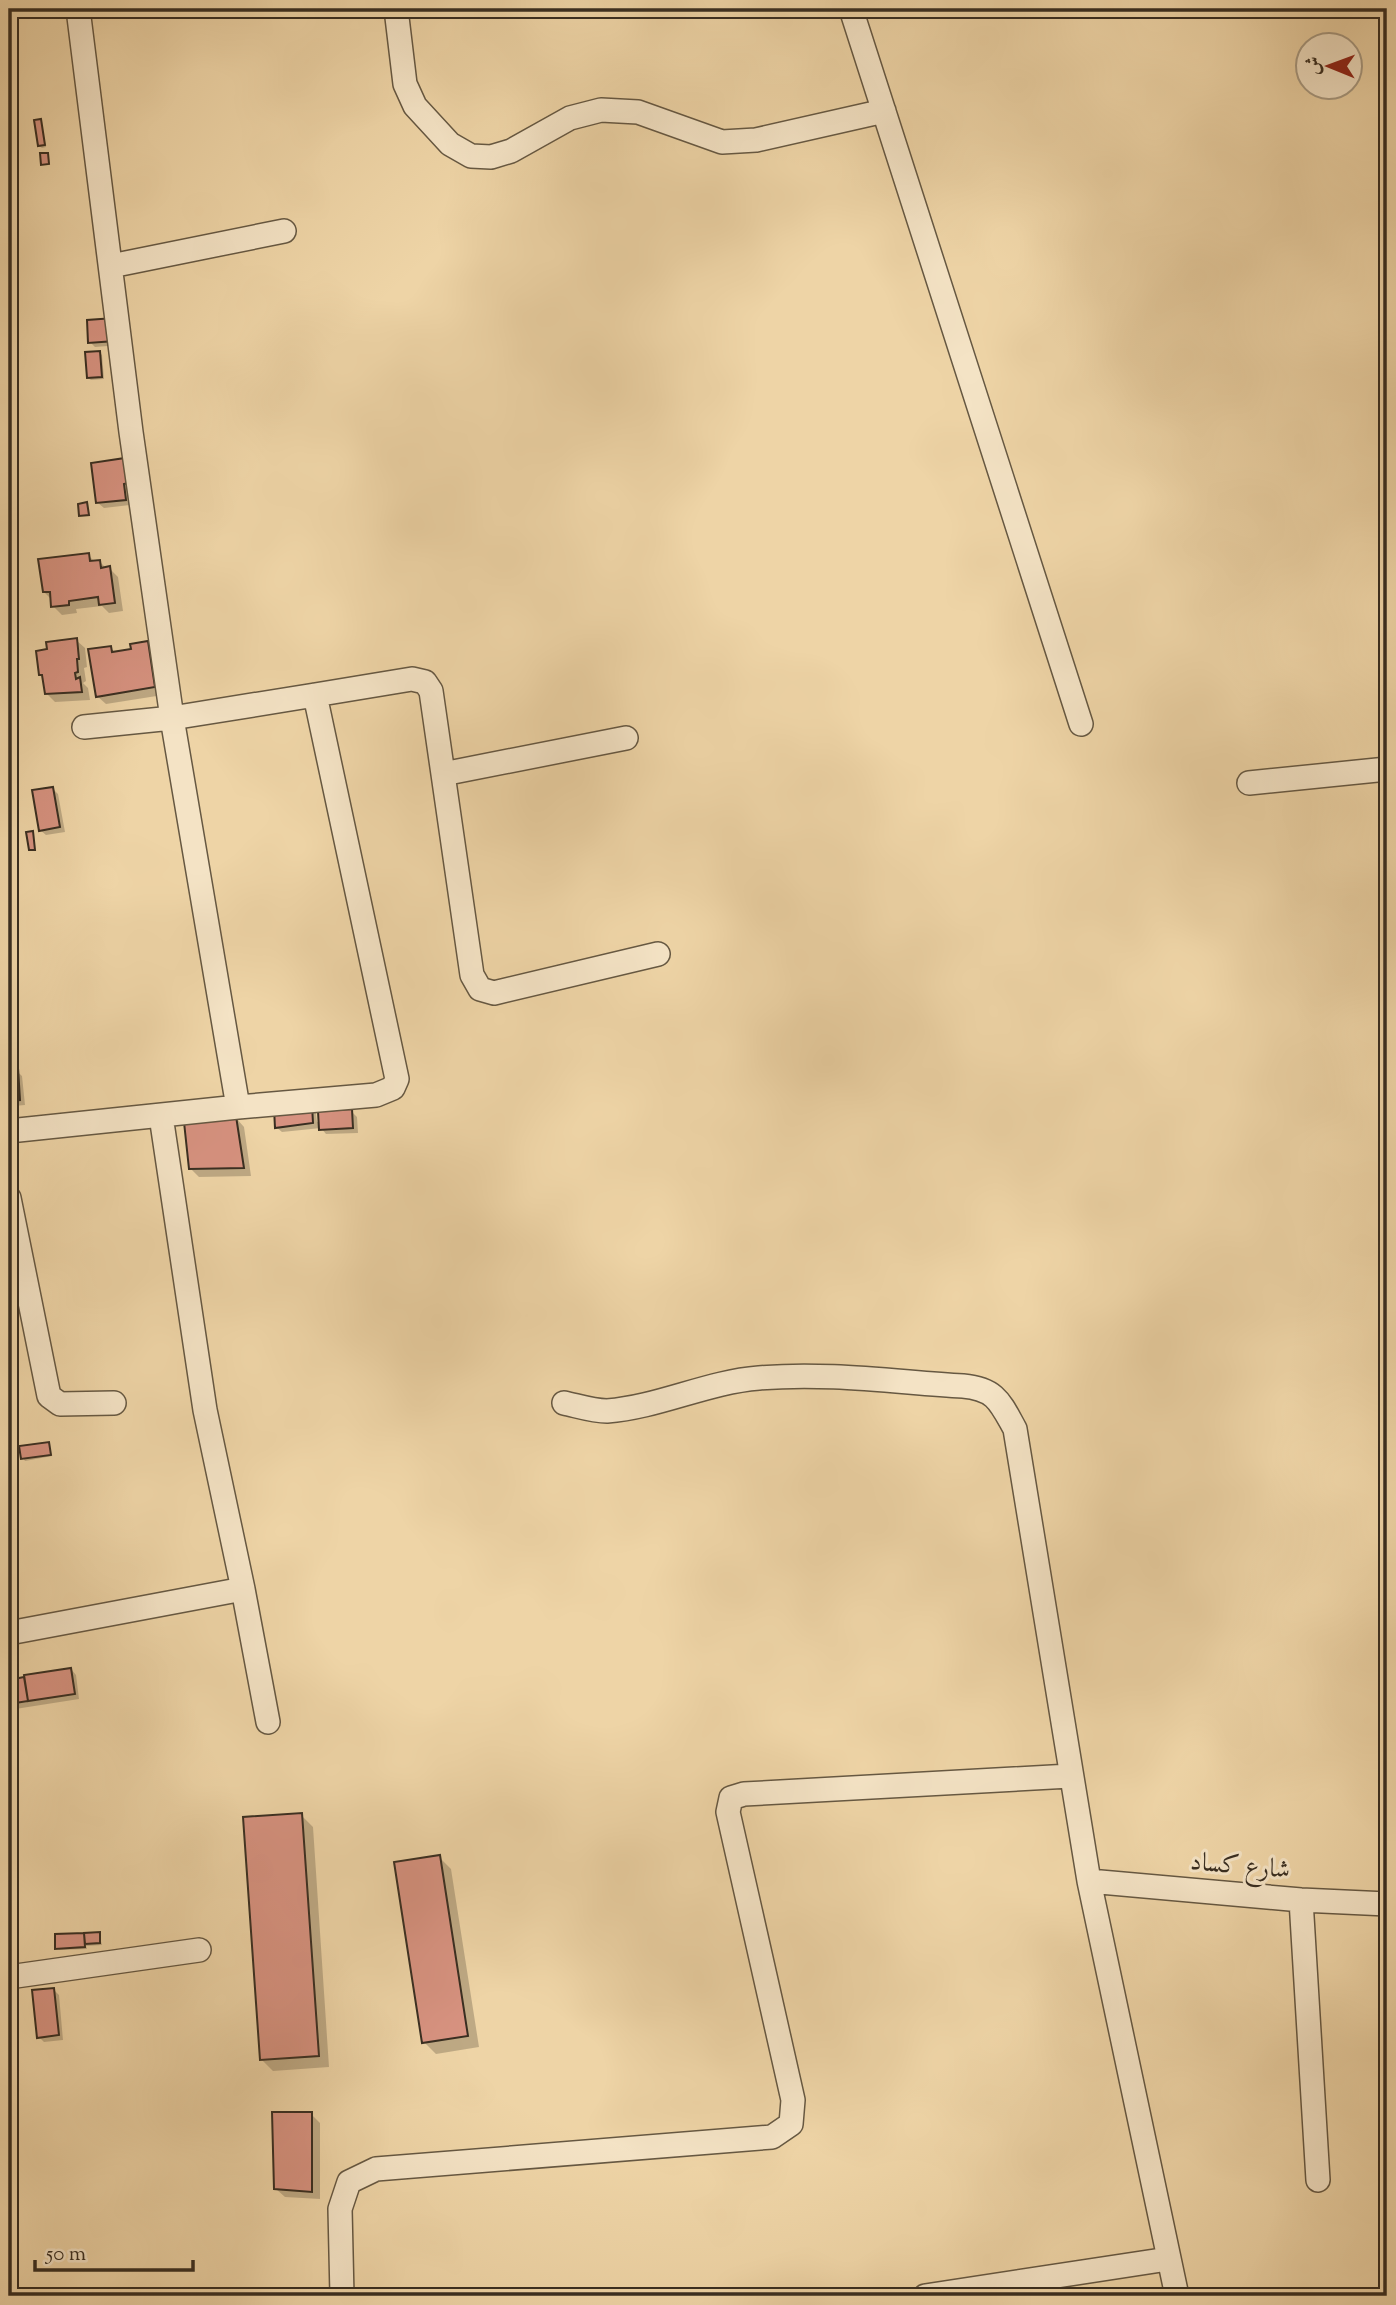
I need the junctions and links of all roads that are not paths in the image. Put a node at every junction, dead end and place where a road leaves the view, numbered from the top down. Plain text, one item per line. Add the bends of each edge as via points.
1 (78, 9) edge
2 (396, 9) edge
3 (851, 9) edge
4 (884, 111) junction
5 (284, 231) dead end
6 (111, 266) junction
7 (315, 695) junction
8 (172, 719) junction
9 (1081, 724) dead end
10 (84, 727) dead end
11 (625, 738) dead end
12 (1387, 769) edge
13 (443, 774) junction
14 (1249, 783) dead end
15 (658, 954) dead end
16 (238, 1107) junction
17 (161, 1116) junction
18 (9, 1131) edge
19 (9, 1198) edge
20 (114, 1403) dead end
21 (564, 1403) dead end
22 (243, 1589) junction
23 (9, 1633) edge
24 (268, 1722) dead end
25 (1070, 1776) junction
26 (1088, 1881) junction
27 (1301, 1900) junction
28 (1387, 1904) edge
29 (199, 1950) dead end
30 (9, 1977) edge
31 (1318, 2180) dead end
32 (1168, 2259) junction
33 (342, 2296) edge
34 (925, 2296) edge
35 (1177, 2296) edge

1 - 6 street
2 - 4 street via 405,85 415,106 450,144 471,156 511,151 570,118 601,110 638,111 722,142
3 - 4 street
4 - 9 street
5 - 6 street
6 - 8 street
7 - 8 street
7 - 13 street via 412,679 425,682 431,691
7 - 16 street via 397,1079 393,1088 376,1095
8 - 10 street
8 - 16 street
11 - 13 street
12 - 14 street
13 - 15 street via 472,975 480,989 495,993
16 - 17 street
17 - 18 street
17 - 22 street via 205,1410
19 - 20 street via 49,1396 60,1404
21 - 25 street via 604,1411 760,1377 979,1387 995,1395 1015,1429
22 - 23 street
22 - 24 street
25 - 26 street
25 - 33 street via 731,1798 729,1812 793,2100 791,2124 772,2137 376,2169 349,2182 340,2209
26 - 27 street, شارع كساد
26 - 32 street
27 - 28 street, شارع كساد
27 - 31 street
29 - 30 street
32 - 34 street
32 - 35 street

